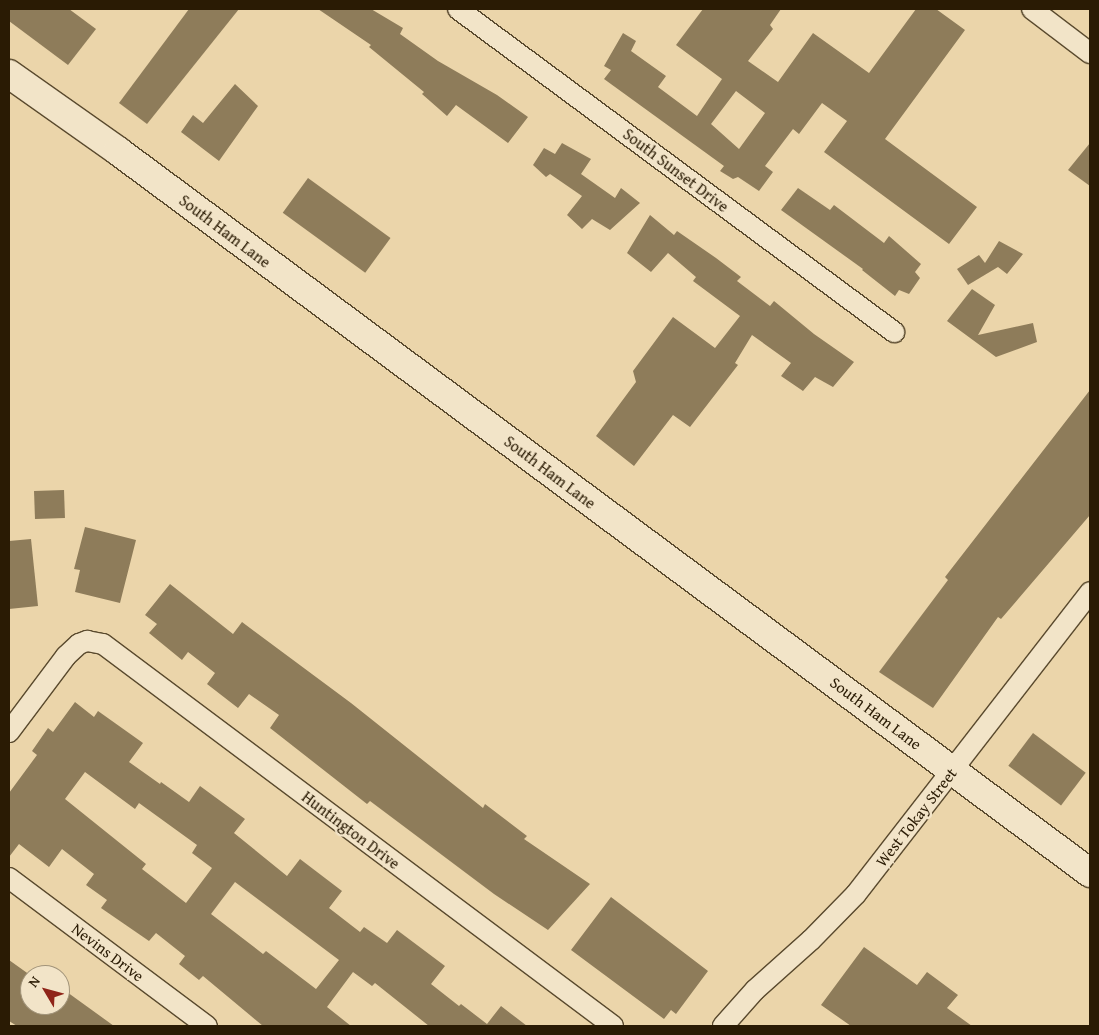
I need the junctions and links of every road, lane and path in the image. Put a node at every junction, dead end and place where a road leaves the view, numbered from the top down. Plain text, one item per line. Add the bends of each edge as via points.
1 (458, 9) edge
2 (1032, 9) edge
3 (1090, 53) edge
4 (9, 74) edge
5 (894, 332) dead end
6 (1090, 592) edge
7 (9, 732) edge
8 (952, 771) junction
9 (1090, 872) edge
10 (9, 878) edge
11 (207, 1026) edge
12 (613, 1026) edge
13 (723, 1026) edge

1 - 5 street, South Sunset Drive
2 - 3 street
4 - 8 main road, South Ham Lane via 118,151
6 - 8 street, West Tokay Street
7 - 12 street, Huntington Drive via 66,656 87,641 103,644
8 - 9 main road, South Ham Lane
8 - 13 street, West Tokay Street via 856,894 755,990
10 - 11 street, Nevins Drive

